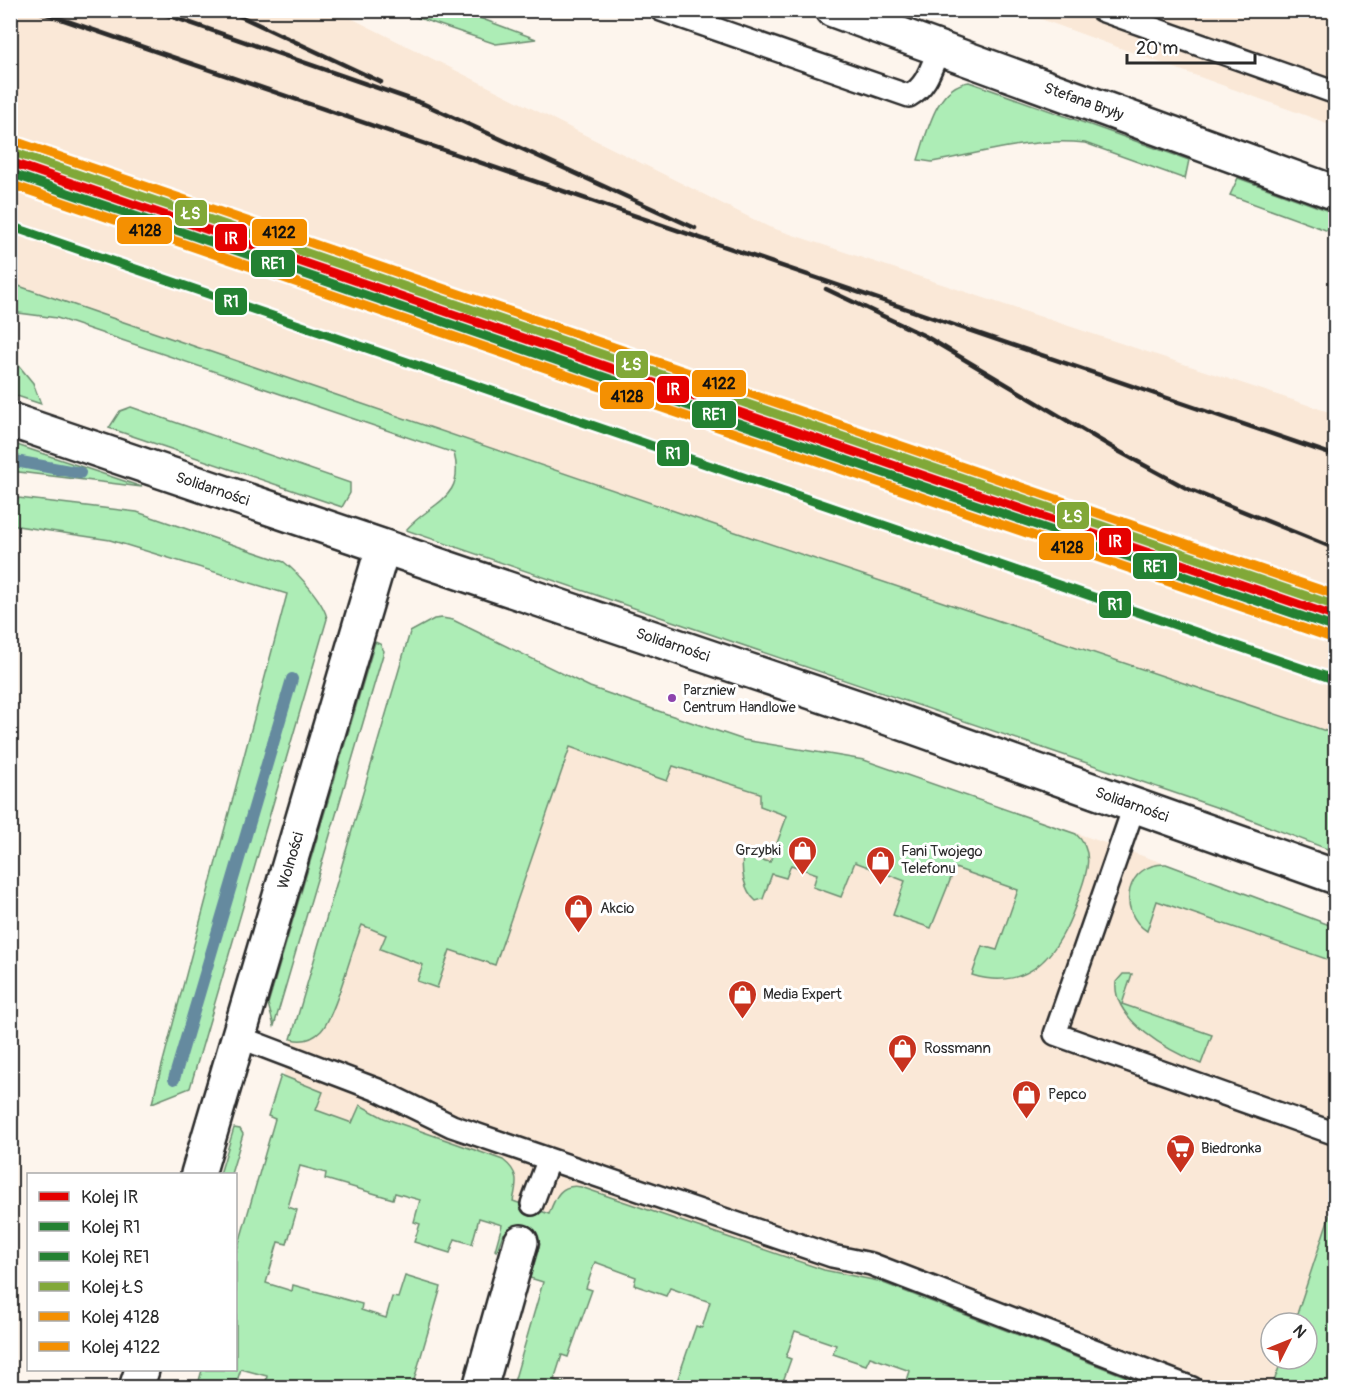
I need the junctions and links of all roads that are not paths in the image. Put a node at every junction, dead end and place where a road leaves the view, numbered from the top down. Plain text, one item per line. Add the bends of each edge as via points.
1 (661, 10) edge
2 (1101, 10) edge
3 (853, 14) edge
4 (939, 50) junction
5 (1335, 93) edge
6 (1335, 194) edge
7 (10, 420) edge
8 (382, 547) junction
9 (1135, 804) junction
10 (1335, 877) edge
11 (239, 1037) junction
12 (1335, 1134) edge
13 (548, 1161) junction
14 (198, 1173) edge
15 (532, 1204) dead end
16 (521, 1242) dead end
17 (142, 1371) edge
18 (136, 1388) edge
19 (480, 1388) edge
20 (1192, 1388) edge

1 - 4 lane via 909,96 925,82
2 - 5 lane
3 - 4 street, Stefana Bryły
4 - 6 street, Stefana Bryły
7 - 8 street, Solidarności
8 - 9 street, Solidarności
8 - 11 street, Wolności
9 - 10 street, Solidarności
9 - 12 lane via 1055,1034
11 - 13 lane via 378,1090 452,1126
11 - 14 street, Wolności
13 - 15 lane
13 - 20 lane via 832,1256 871,1264
16 - 19 street
17 - 18 street

